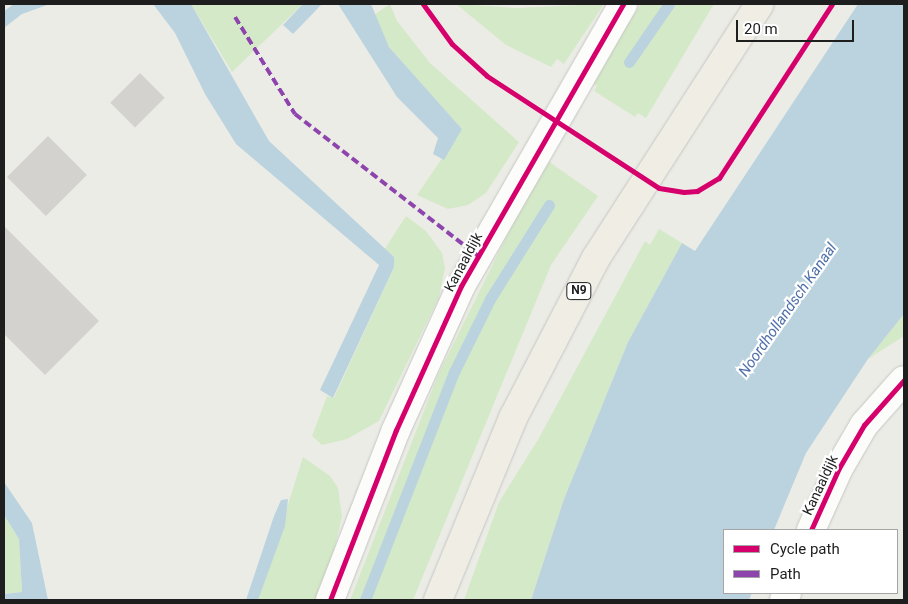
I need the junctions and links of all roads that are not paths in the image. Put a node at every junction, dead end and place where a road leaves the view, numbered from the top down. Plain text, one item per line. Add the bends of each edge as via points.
1 (623, 4) edge
2 (760, 4) edge
3 (904, 380) edge
4 (811, 529) edge
5 (330, 600) edge
6 (438, 600) edge

1 - 5 street, Kanaaldijk via 461,286 396,430
2 - 6 main road, N9 via 596,258 512,418
3 - 4 street, Kanaaldijk via 864,425 839,468

